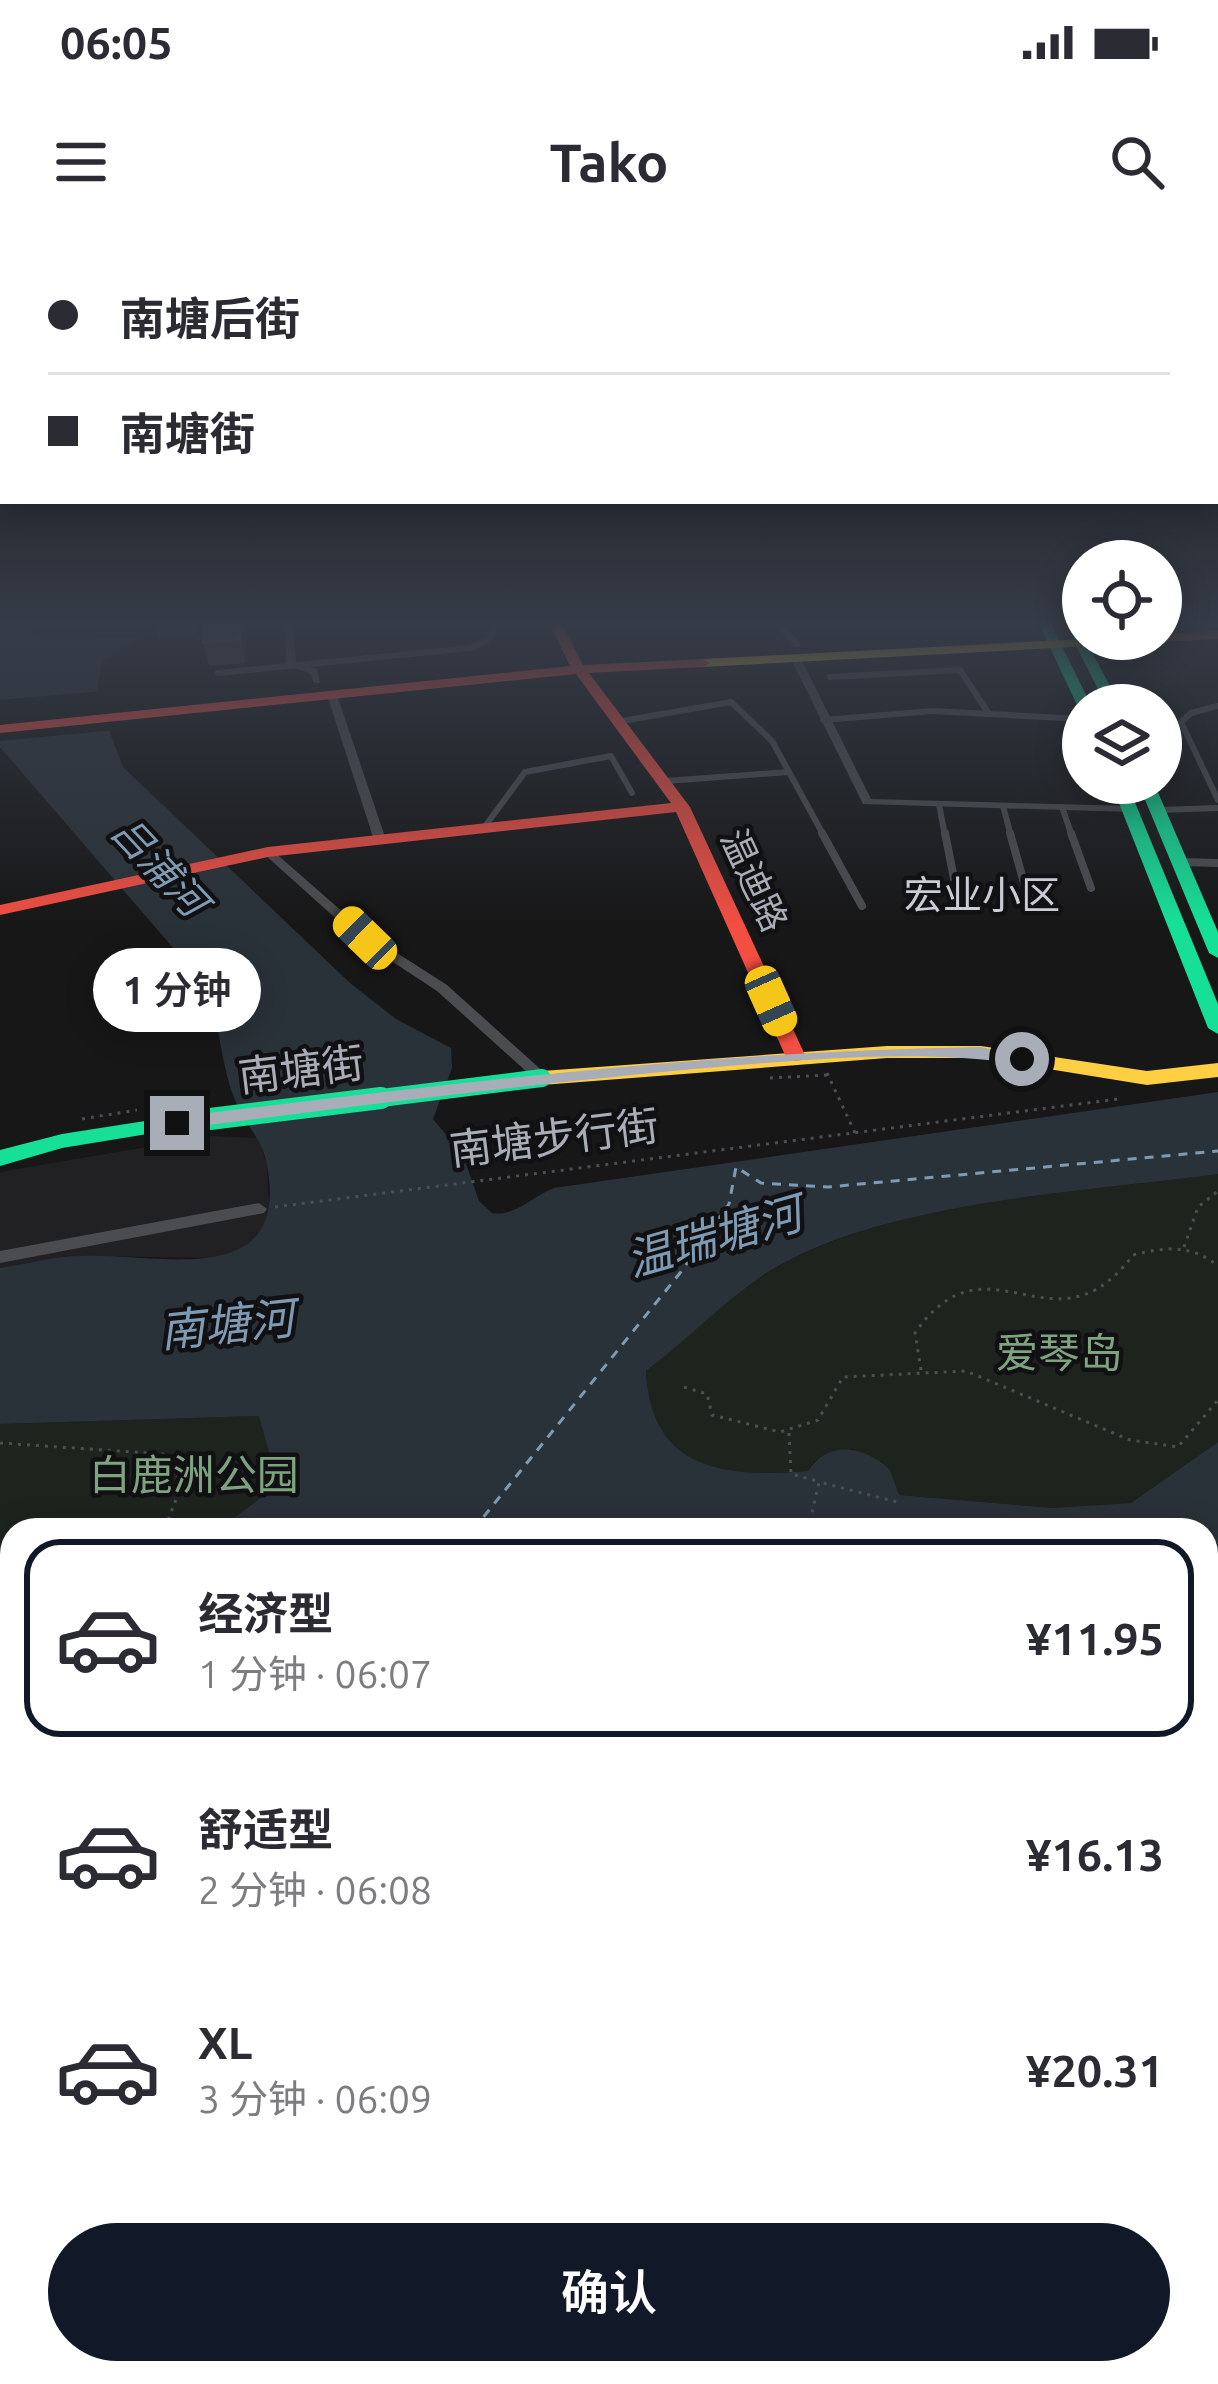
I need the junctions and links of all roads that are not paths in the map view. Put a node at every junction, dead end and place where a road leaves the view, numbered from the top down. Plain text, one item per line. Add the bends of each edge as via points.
1 (337, 724) edge
2 (624, 724) edge
3 (754, 724) edge
4 (826, 724) edge
5 (1182, 724) edge
6 (645, 751) junction
7 (611, 756) junction
8 (789, 772) junction
9 (665, 781) junction
10 (632, 793) dead end
11 (939, 804) junction
12 (1129, 804) edge
13 (1156, 804) edge
14 (1218, 804) edge
15 (1003, 806) junction
16 (682, 807) junction
17 (1062, 807) junction
18 (1131, 809) junction
19 (1159, 810) junction
20 (483, 829) junction
21 (380, 840) junction
22 (268, 852) junction
23 (1218, 862) edge
24 (1177, 872) junction
25 (1091, 888) dead end
26 (1028, 897) dead end
27 (958, 899) dead end
28 (862, 906) dead end
29 (0, 910) edge
30 (1218, 952) edge
31 (1218, 1028) edge
32 (795, 1055) junction
33 (1218, 1070) edge
34 (542, 1078) junction
35 (0, 1158) edge
36 (259, 1209) road end
37 (0, 1257) edge

1 - 21 street
2 - 6 main road, 温迪路
3 - 8 lane
4 - 11 street via 867,802
5 - 14 lane
6 - 7 lane
6 - 9 main road, 温迪路
7 - 10 lane
7 - 20 lane via 525,772
8 - 9 lane
8 - 28 lane
9 - 16 main road, 温迪路
11 - 15 street
11 - 27 lane
12 - 18 main road
13 - 19 main road
14 - 19 street
15 - 17 street
15 - 26 lane
16 - 20 main road
16 - 32 main road, 温迪路
17 - 18 street
17 - 25 lane
18 - 24 main road
19 - 24 main road
20 - 21 main road
21 - 22 main road
22 - 29 main road
22 - 34 street
23 - 24 lane
24 - 30 main road
24 - 31 main road
32 - 33 main road, 南塘街 via 981,1052 1147,1078
32 - 34 main road, 南塘街
34 - 35 main road, 南塘街, bridge via 177,1123
36 - 37 street

